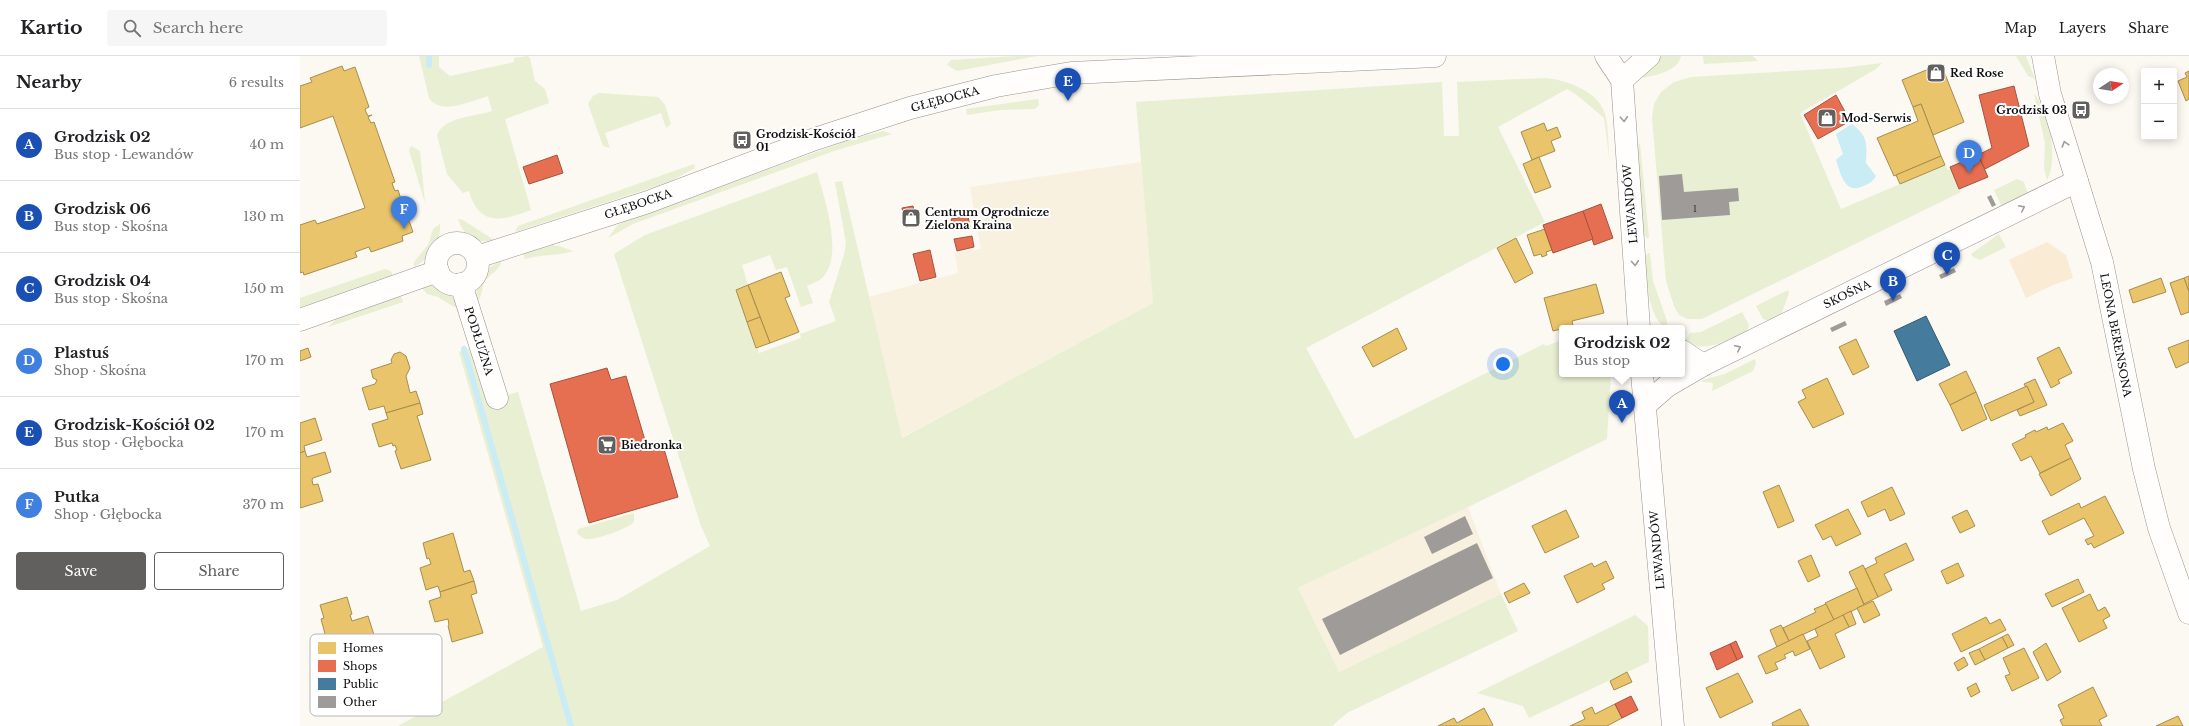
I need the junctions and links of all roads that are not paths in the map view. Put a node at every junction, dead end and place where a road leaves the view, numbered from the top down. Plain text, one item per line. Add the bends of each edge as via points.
1 (1436, 56) edge
2 (1606, 56) edge
3 (1649, 56) edge
4 (2043, 56) edge
5 (1622, 80) junction
6 (2077, 181) junction
7 (477, 258) junction
8 (438, 271) junction
9 (461, 284) junction
10 (300, 320) edge
11 (1643, 324) edge
12 (1685, 353) edge
13 (1703, 365) junction
14 (1685, 376) edge
15 (1642, 377) edge
16 (1682, 377) edge
17 (497, 398) dead end
18 (1644, 406) junction
19 (2189, 613) edge
20 (1673, 726) edge

1 - 7 street, GŁĘBOCKA via 1077,73 996,86 910,108 815,139 648,202
2 - 5 street, LEWANDÓW
3 - 5 street
6 -> 4 street, LEONA BERENSONA via 2050,94
5 -> 11 street, LEWANDÓW
13 -> 6 street, SKOŚNA
6 - 19 street, LEONA BERENSONA via 2102,262 2144,469 2159,528
7 - 8 street via 472,249 465,244 450,244 438,254
7 - 9 street via 478,264 473,277
8 - 9 street via 447,282
8 - 10 street
9 - 17 street, PODŁUŻNA
12 - 13 street
13 - 14 street, SKOŚNA
15 - 18 street, LEWANDÓW
16 - 18 street, SKOŚNA via 1667,386
18 - 20 street, LEWANDÓW

